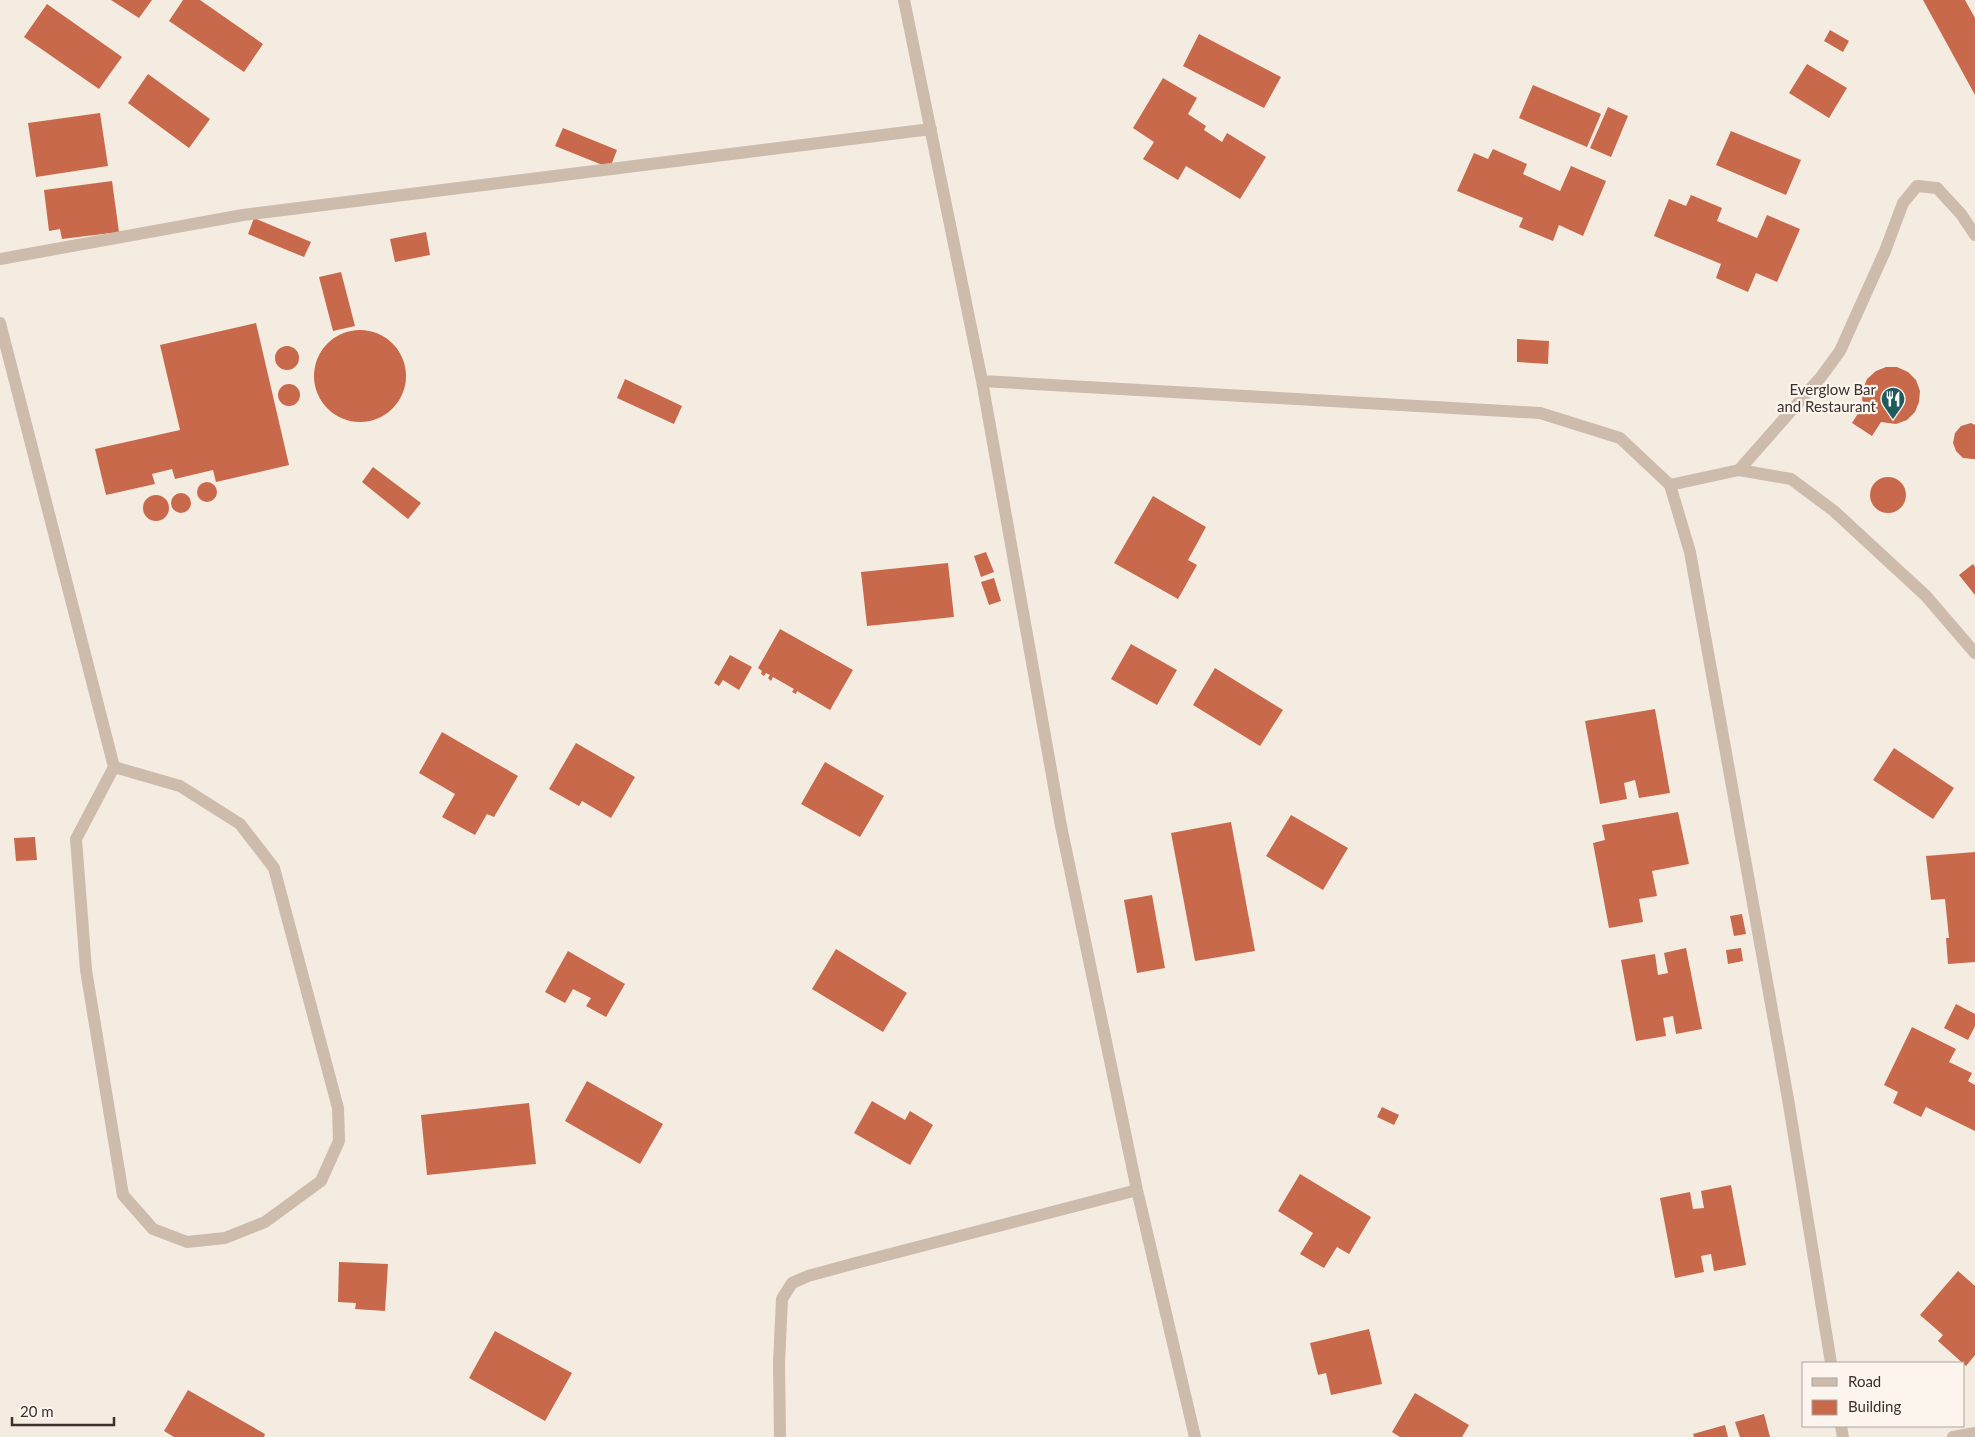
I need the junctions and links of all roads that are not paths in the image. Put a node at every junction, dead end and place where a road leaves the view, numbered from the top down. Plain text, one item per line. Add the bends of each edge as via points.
1 (904, 0) edge
2 (930, 129) junction
3 (1975, 235) edge
4 (0, 259) edge
5 (0, 322) edge
6 (982, 381) junction
7 (1739, 470) junction
8 (1670, 485) junction
9 (1975, 654) edge
10 (114, 766) junction
11 (1138, 1190) junction
12 (1831, 1362) edge
13 (1975, 1433) edge
14 (780, 1437) edge
15 (1195, 1437) edge
16 (1953, 1437) edge

1 - 2 street
2 - 4 street via 243,215
2 - 6 street
3 - 7 street via 1937,188 1917,186 1904,202 1840,351
5 - 10 street
6 - 8 street via 1540,413 1620,438
6 - 11 street via 1061,826
7 - 8 street
7 - 9 street via 1791,479 1834,511 1926,596
8 - 12 street via 1690,552 1788,1099
10 - 10 street via 180,786 240,824 274,868 338,1108 339,1141 322,1181 264,1222 224,1238 187,1242 152,1229 122,1195 86,970 76,838
11 - 14 street via 852,1264 792,1283 782,1298
11 - 15 street
13 - 16 street

